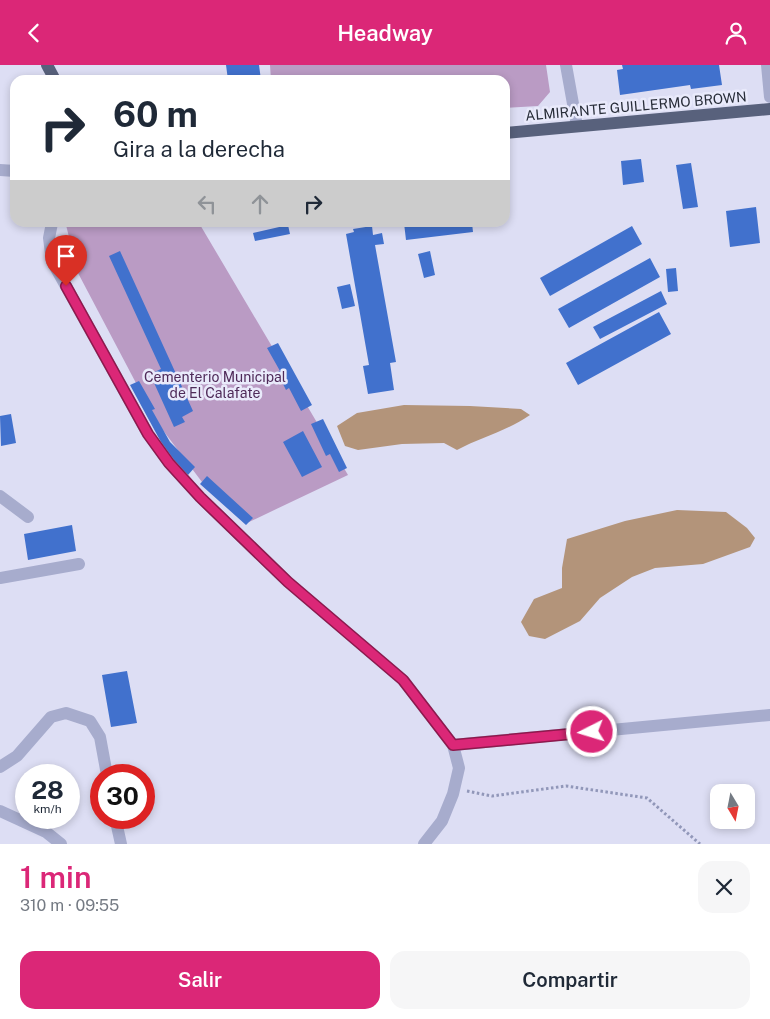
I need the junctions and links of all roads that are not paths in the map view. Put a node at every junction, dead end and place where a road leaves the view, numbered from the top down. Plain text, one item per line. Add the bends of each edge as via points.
1 (566, 65) edge
2 (767, 65) edge
3 (770, 97) edge
4 (770, 109) edge
5 (577, 126) junction
6 (510, 133) edge
7 (51, 227) edge
8 (0, 496) edge
9 (28, 517) dead end
10 (79, 564) dead end
11 (0, 578) edge
12 (770, 715) edge
13 (453, 745) junction
14 (105, 764) edge
15 (0, 767) edge
16 (0, 811) edge
17 (118, 829) edge
18 (61, 844) edge
19 (121, 844) edge
20 (424, 844) edge

1 - 5 street
2 - 3 street
4 - 5 main road, ALMIRANTE GUILLERMO BROWN
5 - 6 main road, ALMIRANTE GUILLERMO BROWN
7 - 13 street via 52,261 148,434 169,463 288,582 403,680
8 - 9 street
10 - 11 street
12 - 13 street
13 - 20 street via 459,768 455,788 442,821
14 - 15 street via 100,737 90,721 66,713 51,717 17,756
16 - 18 street via 46,833
17 - 19 street

